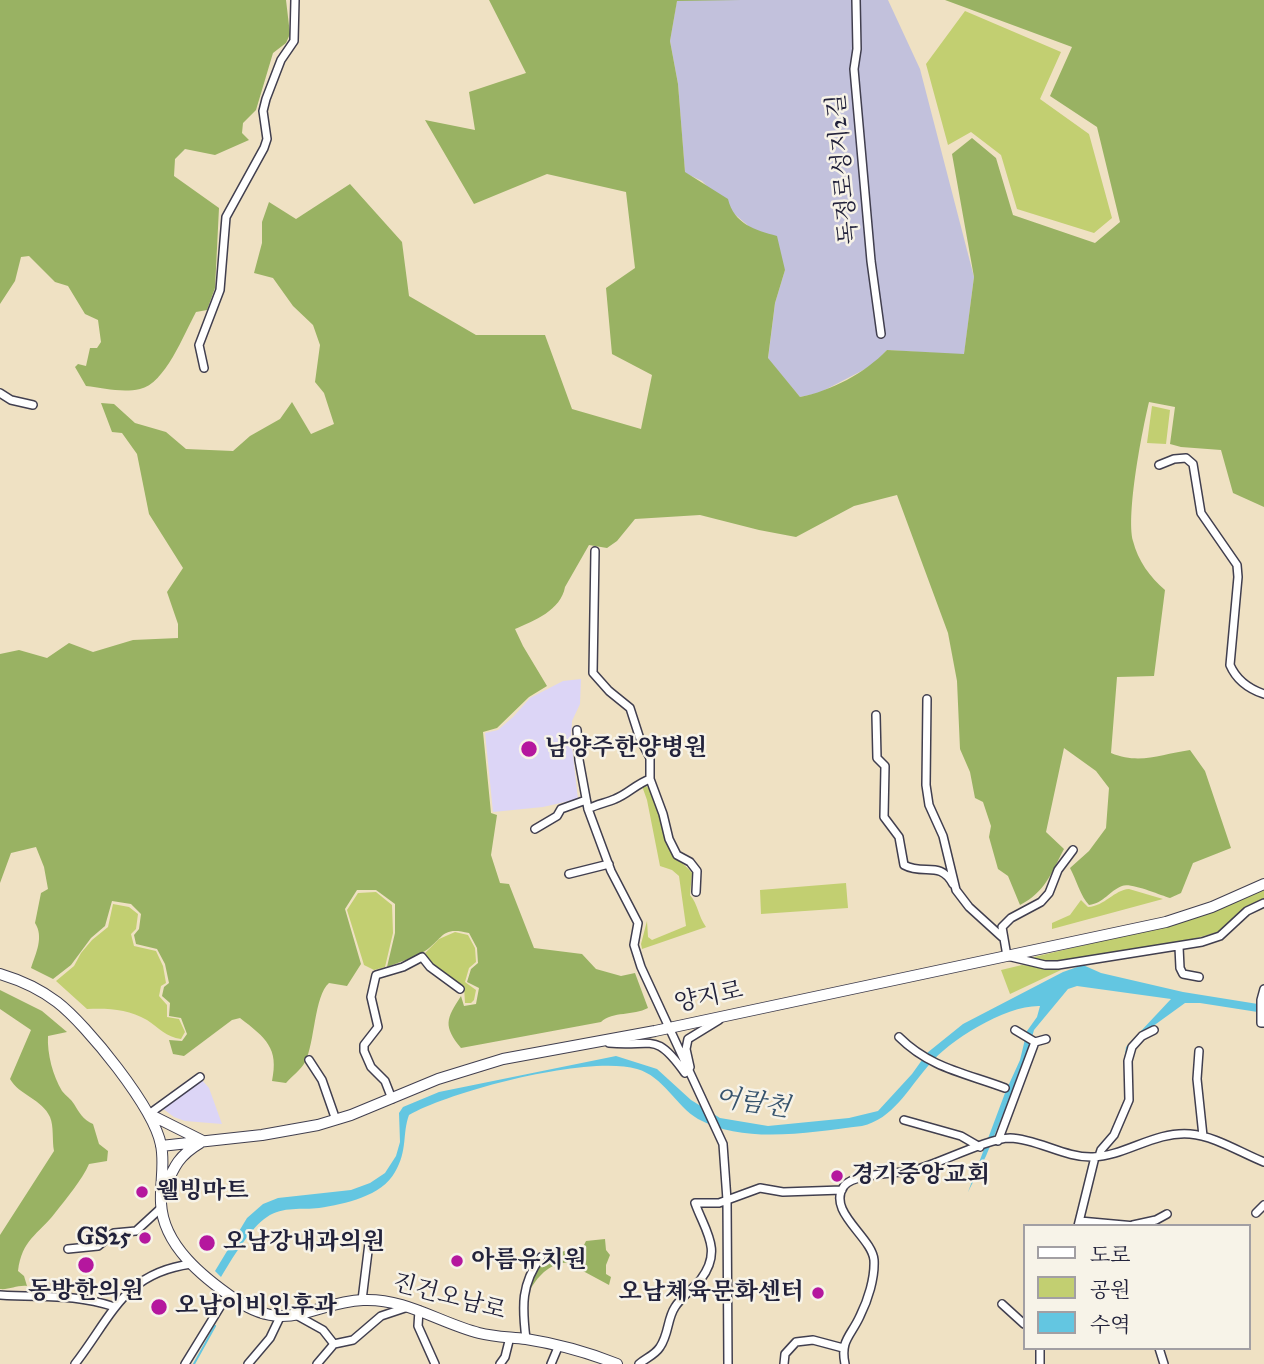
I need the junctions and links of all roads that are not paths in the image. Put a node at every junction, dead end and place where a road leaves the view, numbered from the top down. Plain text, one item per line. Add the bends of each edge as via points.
1 (295, 0) edge
2 (856, 0) edge
3 (881, 334) dead end
4 (204, 368) dead end
5 (0, 393) edge
6 (33, 405) dead end
7 (1159, 464) dead end
8 (595, 551) dead end
9 (1264, 694) edge
10 (927, 699) dead end
11 (876, 715) dead end
12 (577, 730) dead end
13 (650, 779) junction
14 (586, 800) junction
15 (588, 809) junction
16 (535, 829) dead end
17 (1073, 850) dead end
18 (609, 864) junction
19 (569, 874) dead end
20 (1264, 884) edge
21 (956, 890) junction
22 (695, 892) dead end
23 (1264, 903) edge
24 (1003, 937) junction
25 (1179, 947) junction
26 (1007, 956) junction
27 (0, 974) edge
28 (1199, 977) dead end
29 (460, 989) dead end
30 (1264, 989) edge
31 (726, 1016) junction
32 (1262, 1020) edge
33 (667, 1028) junction
34 (1015, 1030) dead end
35 (1154, 1030) dead end
36 (899, 1037) dead end
37 (1046, 1039) dead end
38 (597, 1041) junction
39 (1035, 1042) junction
40 (1199, 1051) dead end
41 (309, 1060) dead end
42 (200, 1077) dead end
43 (696, 1087) junction
44 (1005, 1088) dead end
45 (392, 1099) junction
46 (149, 1114) junction
47 (336, 1120) junction
48 (904, 1120) dead end
49 (1203, 1136) junction
50 (204, 1141) junction
51 (998, 1141) junction
52 (162, 1146) junction
53 (981, 1147) junction
54 (1097, 1157) junction
55 (1264, 1162) edge
56 (842, 1190) junction
57 (727, 1200) junction
58 (161, 1202) junction
59 (1264, 1205) edge
60 (1256, 1213) dead end
61 (1167, 1214) dead end
62 (1079, 1223) edge
63 (1106, 1224) edge
64 (1138, 1224) edge
65 (370, 1235) dead end
66 (68, 1249) dead end
67 (541, 1257) dead end
68 (191, 1264) junction
69 (228, 1294) junction
70 (0, 1296) edge
71 (362, 1300) junction
72 (1002, 1304) dead end
73 (115, 1307) junction
74 (414, 1308) junction
75 (281, 1315) junction
76 (296, 1315) junction
77 (1023, 1323) edge
78 (510, 1337) junction
79 (526, 1339) junction
80 (334, 1344) junction
81 (559, 1345) junction
82 (843, 1348) junction
83 (75, 1364) edge
84 (185, 1364) edge
85 (248, 1364) edge
86 (317, 1364) edge
87 (435, 1364) edge
88 (500, 1364) edge
89 (551, 1364) edge
90 (617, 1364) edge
91 (639, 1364) edge
92 (729, 1364) edge
93 (784, 1364) edge
94 (845, 1364) edge

1 - 4 street via 294,41 281,60 263,111 267,139 226,217 220,290 199,345
2 - 3 street, 독정로성지2길 via 854,69
5 - 6 street
7 - 9 street via 1186,458 1193,464 1201,513 1237,565 1230,665 1234,675
8 - 13 street via 593,673 630,708 650,758
10 - 21 street via 929,805 943,836
11 - 21 street via 877,758 886,766 884,817 899,837 904,865 912,870 940,870
12 - 14 street
13 - 15 street
13 - 22 street via 672,848 697,871
14 - 15 street
14 - 16 street via 561,809
15 - 18 street
17 - 24 street via 1049,893 1011,918 1002,927
18 - 19 street
18 - 33 street via 638,923 634,945
20 - 26 street, 양지로 via 1166,922
21 - 24 street
23 - 25 street via 1247,911 1220,936
24 - 26 street
25 - 26 street via 1058,965
25 - 28 street via 1183,974
26 - 31 street, 양지로
27 - 46 street, 진건오남로 via 40,991 69,1012
29 - 45 street via 422,957 376,975 371,997 378,1027 364,1051 385,1080
30 - 32 street
31 - 33 street, 양지로
31 - 43 street via 686,1043
33 - 38 street, 양지로
33 - 43 street
34 - 39 street
35 - 54 street via 1132,1047 1129,1100 1114,1135
36 - 44 street via 935,1064
37 - 39 street
38 - 43 street via 659,1044
38 - 45 street, 양지로 via 503,1059
39 - 51 street
40 - 49 street
41 - 47 street via 322,1080
42 - 46 street
43 - 57 street via 723,1144
45 - 47 street, 양지로
46 - 50 street
46 - 52 street, 진건오남로
47 - 50 street, 양지로
48 - 53 street via 961,1136
49 - 54 street via 1188,1133 1154,1138
49 - 55 street
50 - 52 street, 양지로
50 - 58 street via 176,1162
51 - 53 street
51 - 54 street via 1015,1139
52 - 58 street, 진건오남로
53 - 56 street via 915,1170 855,1179
54 - 62 street
56 - 57 street via 760,1188
56 - 82 street via 842,1211 868,1244 874,1271 860,1317
57 - 91 street via 695,1203 709,1230 710,1262 702,1278 675,1305 660,1348
57 - 92 street
58 - 66 street via 136,1231 114,1233 98,1247
58 - 68 street, 진건오남로 via 170,1235
59 - 60 street
61 - 64 street
62 - 63 street
65 - 71 street
67 - 79 street via 524,1290
68 - 69 street, 진건오남로
68 - 73 street via 143,1279
69 - 75 street, 진건오남로 via 253,1309
69 - 84 street
70 - 73 street via 66,1296
71 - 74 street, 진건오남로
71 - 76 street, 진건오남로
72 - 77 street
73 - 83 street
74 - 78 street, 진건오남로 via 447,1324
74 - 80 street via 381,1316 353,1340
74 - 87 street
75 - 76 street, 진건오남로
75 - 85 street via 270,1338
76 - 80 street via 323,1330
78 - 79 street, 진건오남로
78 - 88 street
79 - 81 street, 진건오남로
80 - 86 street
81 - 89 street
81 - 90 street, 진건오남로
82 - 93 street via 813,1340 796,1342 785,1354
82 - 94 street

